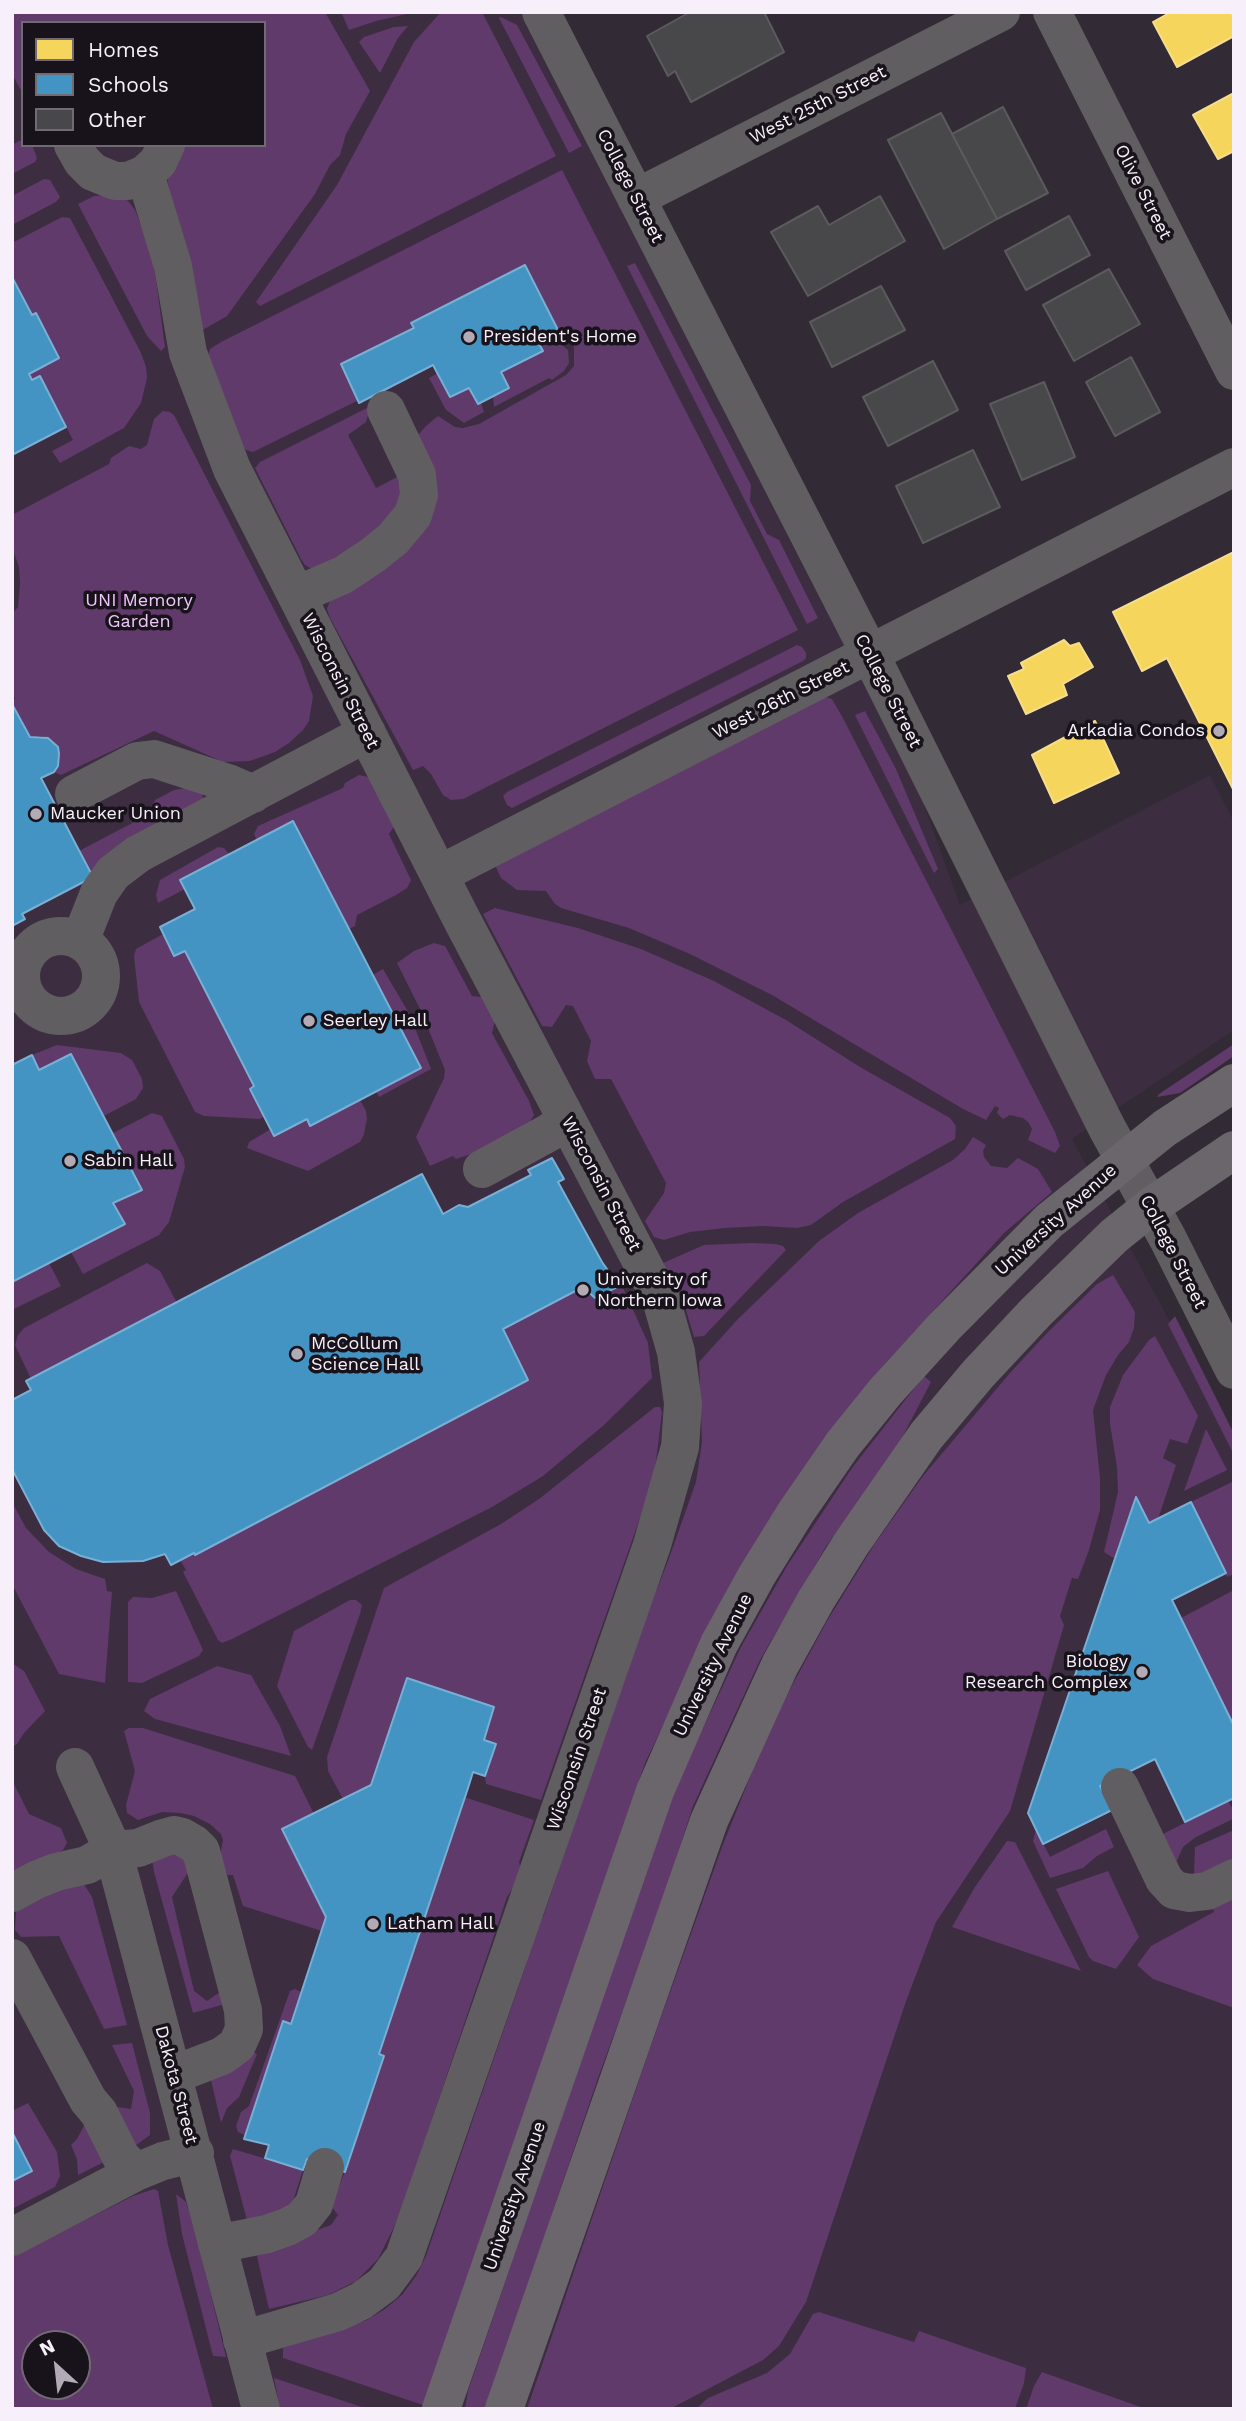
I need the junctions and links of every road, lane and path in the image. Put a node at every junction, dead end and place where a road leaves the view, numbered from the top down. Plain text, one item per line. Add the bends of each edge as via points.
1 (541, 12) edge
2 (1001, 12) edge
3 (1052, 12) edge
4 (74, 147) edge
5 (156, 159) edge
6 (636, 198) junction
7 (1234, 371) edge
8 (386, 410) dead end
9 (1234, 467) edge
10 (297, 596) junction
11 (870, 654) junction
12 (367, 733) junction
13 (74, 794) dead end
14 (253, 794) junction
15 (440, 874) junction
16 (80, 941) dead end
17 (1234, 1083) edge
18 (566, 1119) junction
19 (1234, 1150) edge
20 (1125, 1159) junction
21 (482, 1169) dead end
22 (1150, 1207) junction
23 (1234, 1370) edge
24 (75, 1767) dead end
25 (1120, 1787) dead end
26 (113, 1850) junction
27 (1234, 1878) edge
28 (12, 1893) edge
29 (12, 1958) edge
30 (173, 2075) junction
31 (195, 2153) junction
32 (325, 2167) dead end
33 (136, 2172) junction
34 (12, 2237) edge
35 (217, 2244) junction
36 (242, 2340) junction
37 (261, 2409) edge
38 (442, 2409) edge
39 (504, 2409) edge

1 - 6 street, College Street
2 - 6 street, West 25th Street
3 - 7 street, Olive Street
4 - 5 street, Wisconsin Street via 88,166 115,181 128,181
5 - 10 street, Wisconsin Street via 188,354 232,469
6 - 11 street, College Street
8 - 10 street via 417,475 419,495 412,514 373,555
9 - 11 street, West 26th Street
10 - 12 street, Wisconsin Street
11 - 15 street, West 26th Street
11 - 20 street, College Street
12 - 14 street
12 - 15 street, Wisconsin Street
13 - 14 street via 136,761 154,759
14 - 16 street via 138,854 113,873 99,893
15 - 18 street, Wisconsin Street
17 - 20 main road, University Avenue
18 - 21 street
18 - 36 street, Wisconsin Street via 661,1299 682,1391 680,1447 652,1545 404,2257 384,2284 361,2301
19 - 22 main road
20 - 22 street, College Street
20 - 38 main road, University Avenue via 1000,1268 885,1392 796,1512 725,1632 655,1791
22 - 23 street, College Street
22 - 39 main road via 1036,1312 926,1436 851,1544 780,1665 709,1821
24 - 26 street, Dakota Street
25 - 27 street via 1174,1891 1207,1891
26 - 28 street via 87,1865 46,1876
26 - 30 street, Dakota Street
26 - 30 street via 138,1848 173,1835 194,1844 204,1856 244,2029 237,2045 222,2056
29 - 33 street via 121,2157
30 - 31 street, Dakota Street
31 - 33 street
31 - 35 street, Dakota Street
32 - 35 street via 314,2204 302,2219 267,2234
33 - 34 street
35 - 36 street, Dakota Street
36 - 37 street, Dakota Street

